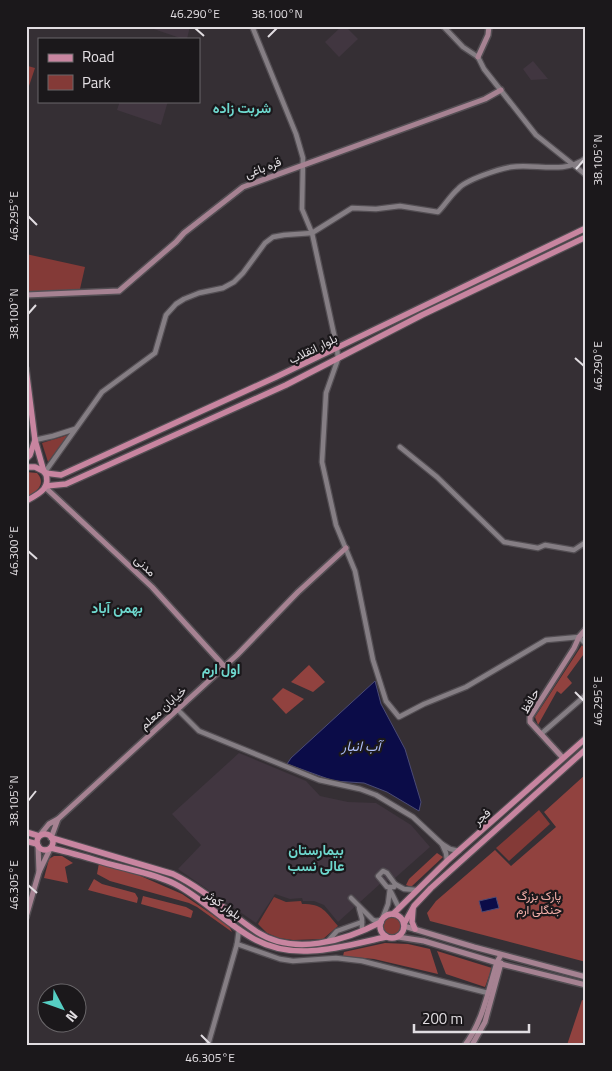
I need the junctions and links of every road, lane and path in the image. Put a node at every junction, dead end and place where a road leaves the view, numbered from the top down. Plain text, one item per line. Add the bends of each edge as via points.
1 (252, 26) edge
2 (443, 26) edge
3 (490, 26) edge
4 (478, 57) junction
5 (501, 90) junction
6 (586, 158) edge
7 (302, 164) junction
8 (570, 164) junction
9 (586, 175) edge
10 (586, 228) edge
11 (312, 233) junction
12 (586, 237) edge
13 (26, 295) edge
14 (337, 348) junction
15 (338, 359) junction
16 (26, 369) edge
17 (75, 429) junction
18 (35, 440) junction
19 (400, 447) dead end
20 (26, 459) edge
21 (26, 467) edge
22 (45, 472) junction
23 (46, 487) junction
24 (26, 501) edge
25 (586, 542) edge
26 (346, 548) junction
27 (586, 629) edge
28 (578, 637) junction
29 (586, 644) edge
30 (224, 666) junction
31 (586, 695) edge
32 (177, 709) junction
33 (540, 734) junction
34 (586, 738) edge
35 (586, 749) edge
36 (563, 758) junction
37 (569, 764) junction
38 (58, 819) junction
39 (26, 832) edge
40 (39, 835) junction
41 (52, 838) junction
42 (26, 841) edge
43 (68, 844) junction
44 (442, 844) junction
45 (37, 845) junction
46 (50, 848) junction
47 (459, 851) junction
48 (65, 852) junction
49 (447, 861) junction
50 (39, 872) junction
51 (395, 884) junction
52 (390, 888) junction
53 (416, 890) junction
54 (351, 898) dead end
55 (359, 906) junction
56 (414, 906) junction
57 (399, 908) junction
58 (393, 914) junction
59 (26, 917) edge
60 (382, 920) junction
61 (244, 922) junction
62 (362, 922) junction
63 (404, 925) junction
64 (239, 929) junction
65 (415, 929) junction
66 (362, 931) junction
67 (351, 936) junction
68 (386, 936) junction
69 (398, 937) junction
70 (328, 941) junction
71 (237, 944) junction
72 (354, 944) junction
73 (501, 955) junction
74 (499, 963) junction
75 (586, 977) edge
76 (586, 985) edge
77 (488, 993) junction
78 (208, 1045) edge
79 (464, 1045) edge
80 (472, 1045) edge

1 - 7 street via 296,134
2 - 4 street
3 - 4 main road
4 - 5 street
5 - 7 main road, قره باغی via 484,99
5 - 8 street via 536,135
6 - 8 street
7 - 11 street via 302,209
7 - 13 main road, قره باغی via 243,187 189,228 119,291
8 - 9 street
8 - 11 street via 551,168 511,167 469,180 458,187 438,212 400,206 352,208
10 - 14 main road, بلوار انقلاب
11 - 14 street
11 - 17 street via 273,237 234,282 176,304 163,322 154,353 102,392
12 - 15 main road, بلوار انقلاب
14 - 15 street
14 - 22 main road, بلوار انقلاب via 61,475
15 - 23 main road, بلوار انقلاب via 66,484
15 - 26 street via 326,393 322,462 336,525
16 - 18 main road
17 - 18 street
17 - 22 street
18 - 20 main road
18 - 22 main road
19 - 25 street via 423,464 504,542 574,550
21 - 22 main road, بلوار انقلاب
22 - 23 main road
23 - 24 main road
23 - 30 main road, مدنی via 152,587
26 - 28 street via 355,571 373,660 386,701 399,717 466,687 546,640
26 - 30 main road, خیابان معلم
27 - 28 main road
28 - 29 street
28 - 33 main road, حافظ via 530,717 530,722
30 - 32 main road, خیابان معلم
31 - 33 street
32 - 38 main road, خیابان معلم
32 - 44 street via 199,731 319,780 376,795 413,817
33 - 36 main road, حافظ
34 - 36 main road, فجر
35 - 37 main road, فجر
36 - 37 main road
36 - 47 main road, فجر
37 - 56 main road, فجر via 440,878
38 - 40 main road, خیابان معلم
38 - 41 main road
39 - 40 main road
40 - 41 main road
40 - 45 main road
41 - 43 main road, بلوار کوثر
41 - 46 main road
42 - 45 main road
43 - 48 main road
43 - 61 main road, بلوار کوثر via 173,874
44 - 47 street
44 - 49 street
45 - 46 main road
45 - 50 main road
46 - 48 main road, بلوار کوثر
46 - 50 main road
47 - 49 main road, فجر
48 - 64 main road, بلوار کوثر via 174,884
49 - 53 main road, فجر
50 - 59 main road
51 - 52 street
51 - 52 street via 384,872 379,873 378,876
51 - 53 street
52 - 57 street
52 - 60 street
53 - 57 main road, فجر
54 - 55 street
55 - 60 street via 373,920
55 - 62 street
56 - 63 main road, فجر
56 - 65 main road via 412,922
57 - 58 main road, فجر
58 - 60 main road
58 - 63 main road via 400,917
60 - 66 main road, بلوار کوثر
60 - 68 main road via 380,928
61 - 64 main road
61 - 70 main road, بلوار کوثر via 259,933 284,943
62 - 66 street
62 - 70 street via 337,931
63 - 65 main road
63 - 69 main road
64 - 71 street
64 - 72 main road, بلوار کوثر via 272,948 290,951 308,952
65 - 73 main road
66 - 67 main road, بلوار کوثر
67 - 70 main road, بلوار کوثر
67 - 72 main road via 355,938
68 - 69 main road
68 - 72 main road, بلوار کوثر
69 - 74 main road via 424,941
71 - 77 street via 293,961 336,958 362,961
71 - 78 street
73 - 74 main road
73 - 75 main road
74 - 76 main road
74 - 77 main road
74 - 80 main road via 485,1022
77 - 79 main road via 477,1026

